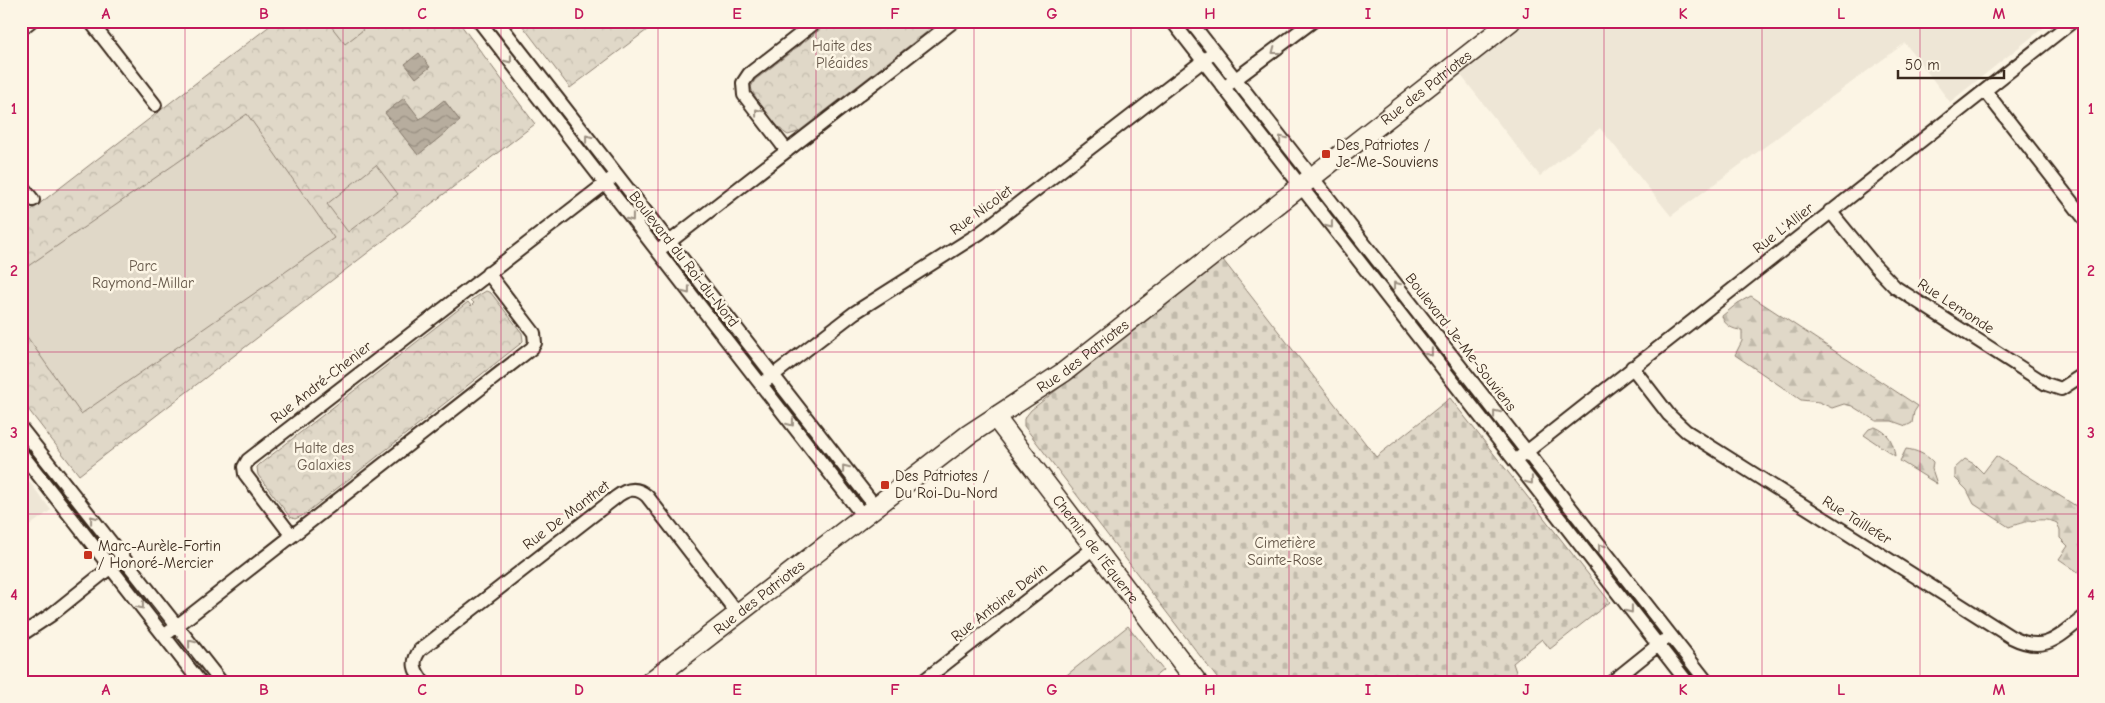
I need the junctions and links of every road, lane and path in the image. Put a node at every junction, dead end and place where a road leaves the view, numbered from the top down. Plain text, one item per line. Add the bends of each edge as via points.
1 (31, 21) edge
2 (90, 21) edge
3 (480, 21) edge
4 (497, 21) edge
5 (817, 21) edge
6 (954, 21) edge
7 (1172, 21) edge
8 (1190, 21) edge
9 (1313, 21) edge
10 (1511, 21) edge
11 (2073, 21) edge
12 (21, 29) edge
13 (1214, 52) junction
14 (1203, 61) junction
15 (1236, 79) junction
16 (1224, 88) junction
17 (1985, 91) junction
18 (155, 105) dead end
19 (787, 151) junction
20 (617, 175) junction
21 (1306, 182) junction
22 (605, 184) junction
23 (21, 185) edge
24 (33, 200) dead end
25 (1830, 211) junction
26 (2084, 218) edge
27 (669, 242) junction
28 (657, 252) junction
29 (488, 273) junction
30 (1632, 367) junction
31 (2084, 374) edge
32 (773, 375) junction
33 (761, 385) junction
34 (995, 417) junction
35 (21, 428) edge
36 (1526, 451) junction
37 (21, 453) edge
38 (1514, 461) junction
39 (869, 511) junction
40 (292, 536) junction
41 (1095, 547) junction
42 (123, 558) junction
43 (111, 568) junction
44 (738, 614) junction
45 (2084, 617) edge
46 (177, 626) junction
47 (21, 635) edge
48 (164, 636) junction
49 (1670, 636) junction
50 (1658, 646) junction
51 (200, 682) edge
52 (220, 682) edge
53 (423, 682) edge
54 (650, 682) edge
55 (922, 682) edge
56 (1197, 682) edge
57 (1612, 682) edge
58 (1687, 682) edge
59 (1707, 682) edge

1 - 12 street
2 - 18 street
3 -> 22 street, Boulevard du Roi-du-Nord
20 -> 4 street, Boulevard du Roi-du-Nord
19 -> 5 street via 746,98 743,83 749,74
6 - 19 street
7 - 14 street, Boulevard Je-Me-Souviens
8 - 13 street, Boulevard Je-Me-Souviens
9 -> 15 street
10 - 21 street, Rue des Patriotes
11 - 17 street, Rue L'Allier
13 - 14 street, Rue Nicolet
13 - 15 street, Boulevard Je-Me-Souviens
14 - 16 street, Boulevard Je-Me-Souviens
14 - 32 street, Rue Nicolet via 980,233 854,313
15 - 16 street
21 -> 15 street, Boulevard Je-Me-Souviens
16 - 21 street, Boulevard Je-Me-Souviens
17 - 25 street, Rue L'Allier
17 - 26 street
19 - 27 street
20 - 22 street, Rue André-Chenier
20 - 27 street, Boulevard du Roi-du-Nord
21 - 34 street, Rue des Patriotes via 1064,372
36 -> 21 street, Boulevard Je-Me-Souviens
21 -> 38 street, Boulevard Je-Me-Souviens
22 -> 28 street, Boulevard du Roi-du-Nord
22 - 29 street, Rue André-Chenier
23 - 24 street
25 - 30 street, Rue L'Allier
25 - 31 street, Rue Lemonde via 1895,287 2037,379 2061,389
27 - 28 street
27 - 32 street, Boulevard du Roi-du-Nord
28 -> 33 street, Boulevard du Roi-du-Nord
29 - 40 street via 534,333 532,348
29 - 40 street, Rue André-Chenier via 248,460 245,474
30 - 36 street, Rue L'Allier
30 - 45 street, Rue Taillefer via 1686,432 2010,637 2027,644 2044,644
32 - 33 street, Rue Nicolet
39 -> 32 street, Boulevard du Roi-du-Nord
33 -> 39 street, Boulevard du Roi-du-Nord
34 - 39 street, Rue des Patriotes
34 - 41 street, Chemin de l'Équerre
42 -> 35 street
36 - 38 street, Rue L'Allier
49 -> 36 street, Boulevard Je-Me-Souviens
37 - 43 street
38 -> 50 street, Boulevard Je-Me-Souviens
39 - 44 street, Rue des Patriotes
40 - 46 street
41 - 55 street, Rue Antoine Devin
41 - 56 street, Chemin de l'Équerre
42 - 43 street
42 - 46 street
43 - 47 street
43 -> 48 street
44 - 53 street, Rue De Manthet via 647,496 630,489 420,650 414,664
44 - 54 street, Rue des Patriotes
46 - 48 street
52 -> 46 street
48 - 51 street
49 - 50 street
49 - 59 street, Boulevard Je-Me-Souviens
50 - 57 street
50 - 58 street, Boulevard Je-Me-Souviens

